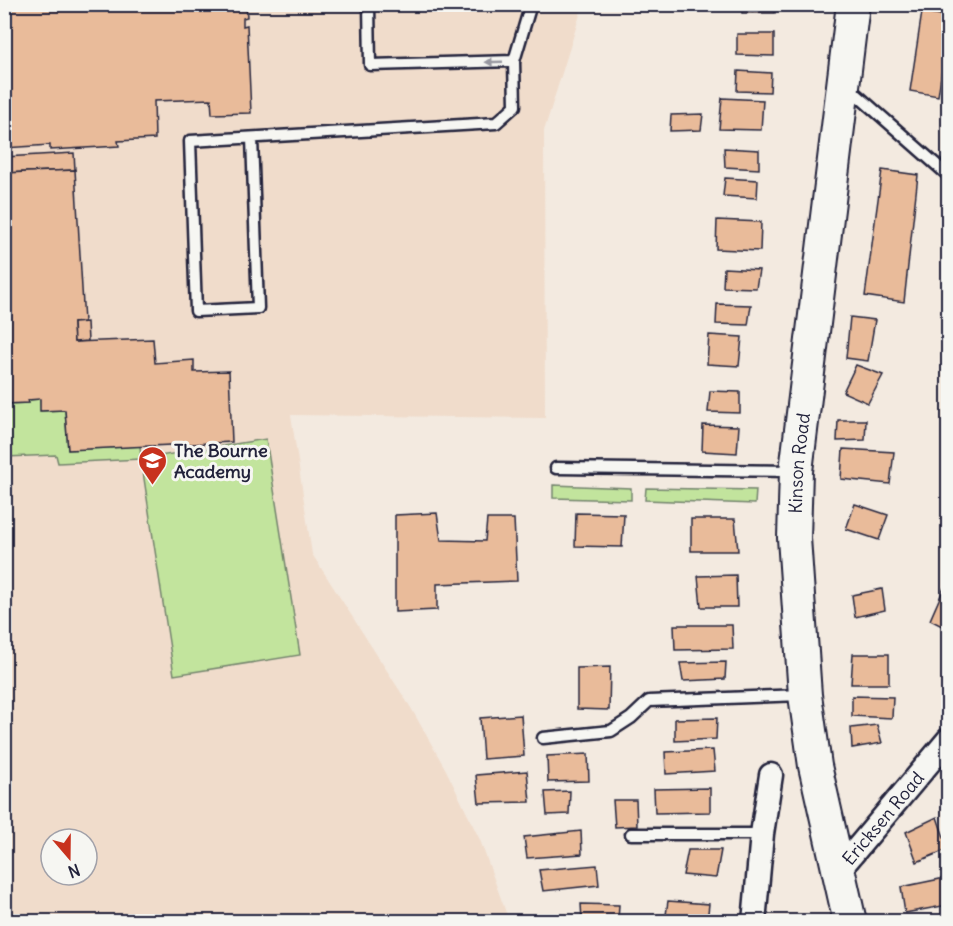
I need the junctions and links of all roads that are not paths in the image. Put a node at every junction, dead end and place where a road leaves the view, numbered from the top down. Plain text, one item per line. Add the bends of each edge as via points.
1 (369, 4) edge
2 (531, 4) edge
3 (853, 4) edge
4 (514, 61) junction
5 (843, 83) junction
6 (252, 138) junction
7 (948, 175) edge
8 (556, 468) dead end
9 (795, 471) junction
10 (805, 695) junction
11 (543, 738) dead end
12 (948, 740) edge
13 (771, 775) dead end
14 (631, 834) dead end
15 (762, 834) junction
16 (839, 870) junction
17 (754, 921) edge
18 (850, 921) edge

4 -> 1 lane via 370,65
2 - 4 lane
3 - 5 street, Kinson Road
4 - 6 lane via 515,106 496,123
5 - 7 lane
5 - 9 street, Kinson Road
6 - 6 lane via 190,141 196,311 258,308
8 - 9 lane
9 - 10 street, Kinson Road via 794,538
10 - 11 lane via 650,701 611,731
10 - 16 street, Kinson Road via 815,766
12 - 16 street, Ericksen Road
13 - 15 street
14 - 15 lane
15 - 17 street
16 - 18 street, Kinson Road

